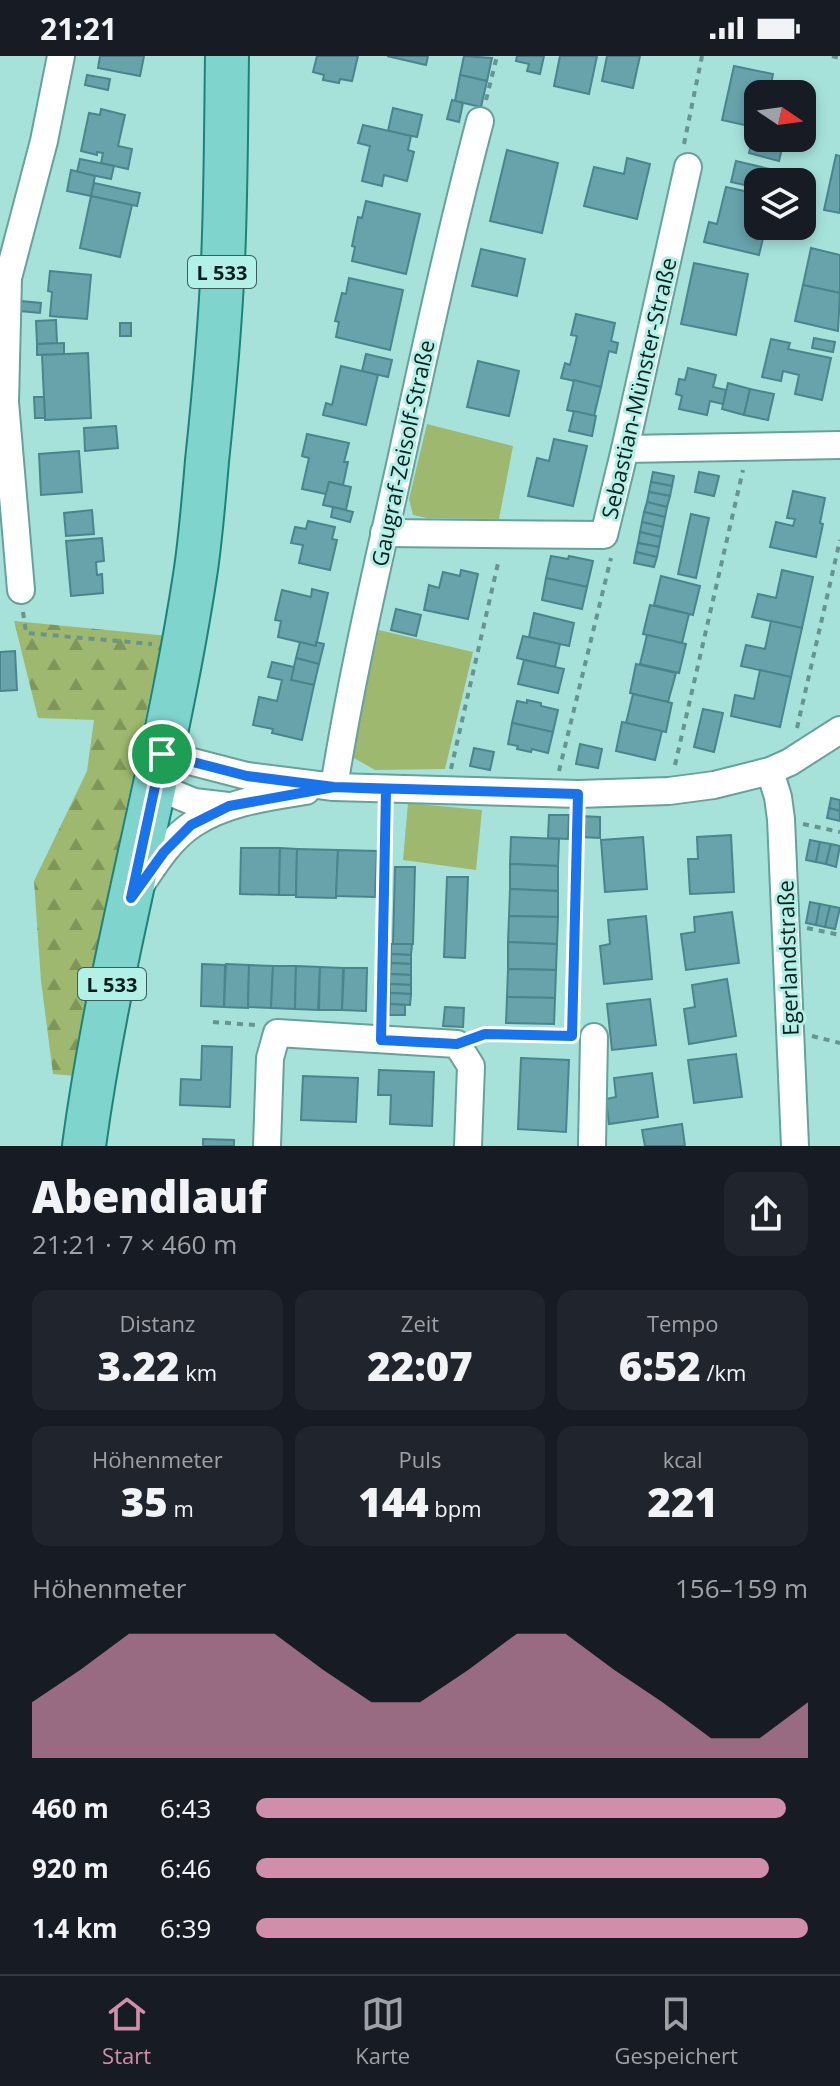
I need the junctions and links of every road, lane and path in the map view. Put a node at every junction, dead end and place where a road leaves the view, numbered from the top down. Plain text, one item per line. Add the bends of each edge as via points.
1 (61, 56) edge
2 (227, 56) edge
3 (497, 56) edge
4 (702, 56) edge
5 (832, 56) edge
6 (840, 58) edge
7 (480, 121) joint
8 (688, 167) joint
9 (840, 445) edge
10 (748, 447) junction
11 (625, 449) junction
12 (384, 533) junction
13 (504, 534) junction
14 (604, 535) junction
15 (840, 540) edge
16 (21, 590) joint
17 (154, 644) dead end
18 (797, 730) dead end
19 (840, 730) edge
20 (452, 764) dead end
21 (674, 769) dead end
22 (158, 770) junction
23 (770, 771) junction
24 (559, 772) dead end
25 (334, 787) junction
26 (386, 789) junction
27 (578, 794) junction
28 (229, 806) junction
29 (781, 819) junction
30 (840, 832) edge
31 (131, 898) junction
32 (786, 924) junction
33 (840, 935) edge
34 (213, 1022) dead end
35 (277, 1033) junction
36 (594, 1037) dead end
37 (381, 1040) junction
38 (457, 1044) junction
39 (84, 1146) edge
40 (267, 1146) edge
41 (468, 1146) edge
42 (592, 1146) edge
43 (795, 1146) edge

1 - 16 street via 8,278 5,402
2 - 22 main road, L 533 via 216,372 196,567
3 - 7 path
4 - 8 path via 684,145
5 - 6 path
7 - 12 street, Gaugraf-Zeisolf-Straße
8 - 11 street, Sebastian-Münster-Straße
9 - 10 street
10 - 11 street
10 - 21 path
11 - 14 street, Sebastian-Münster-Straße
12 - 13 street, Sebastian-Münster-Straße
12 - 25 street, Gaugraf-Zeisolf-Straße
13 - 14 street, Sebastian-Münster-Straße
13 - 20 path
14 - 24 path via 612,552
15 - 18 path
16 - 17 path via 26,633
19 - 23 street
22 - 25 street
22 - 28 street via 194,802
22 - 31 main road, L 533
23 - 27 street via 669,791
23 - 29 street, Egerlandstraße
25 - 26 street
25 - 28 street
26 - 27 street
26 - 37 path
27 - 38 path via 572,1036 485,1034
28 - 31 street via 191,825
29 - 30 path
29 - 32 street, Egerlandstraße
31 - 39 main road, L 533
32 - 33 path
32 - 43 street, Egerlandstraße
34 - 35 path via 265,1026
35 - 37 street
35 - 40 street via 270,1058
36 - 42 street
37 - 38 street
38 - 41 street via 471,1066

